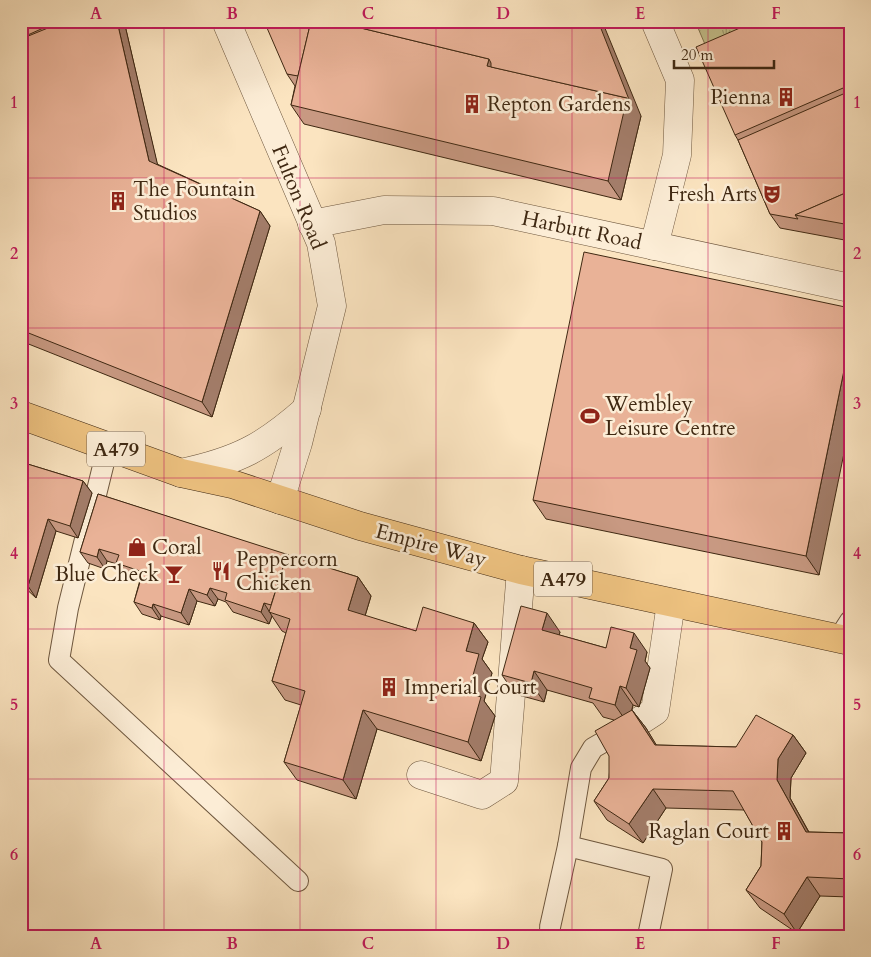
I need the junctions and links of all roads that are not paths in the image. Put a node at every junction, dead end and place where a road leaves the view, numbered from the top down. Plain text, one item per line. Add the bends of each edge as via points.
1 (226, 21) edge
2 (655, 21) edge
3 (312, 224) junction
4 (654, 246) junction
5 (850, 288) edge
6 (307, 409) junction
7 (21, 415) edge
8 (50, 426) junction
9 (21, 429) edge
10 (108, 446) junction
11 (181, 473) junction
12 (280, 500) junction
13 (521, 570) junction
14 (671, 603) junction
15 (846, 633) edge
16 (632, 726) joint
17 (421, 775) dead end
18 (568, 846) junction
19 (298, 881) dead end
20 (550, 928) dead end
21 (648, 936) edge

1 - 3 street, Fulton Road
2 - 4 street via 680,80 677,155
3 - 4 street, Harbutt Road via 384,210 492,211
3 - 6 street, Fulton Road via 321,243 332,306
4 - 5 street, Harbutt Road
6 - 11 street via 282,431 249,452 211,467
6 - 12 street, Fulton Road
7 - 8 main road, Empire Way / A479
8 - 9 main road, A479
8 - 10 main road, Empire Way / A479
10 - 11 main road, Empire Way / A479
10 - 19 lane via 68,608 59,660
11 - 12 main road, Empire Way / A479 via 232,484
12 - 13 main road, Empire Way / A479 via 360,526
13 - 14 main road, Empire Way / A479
13 - 17 street via 504,781 482,795
14 - 15 main road, Empire Way / A479
14 - 16 street via 655,710
16 - 18 lane via 593,748 581,768
18 - 20 lane
18 - 21 lane via 662,869

